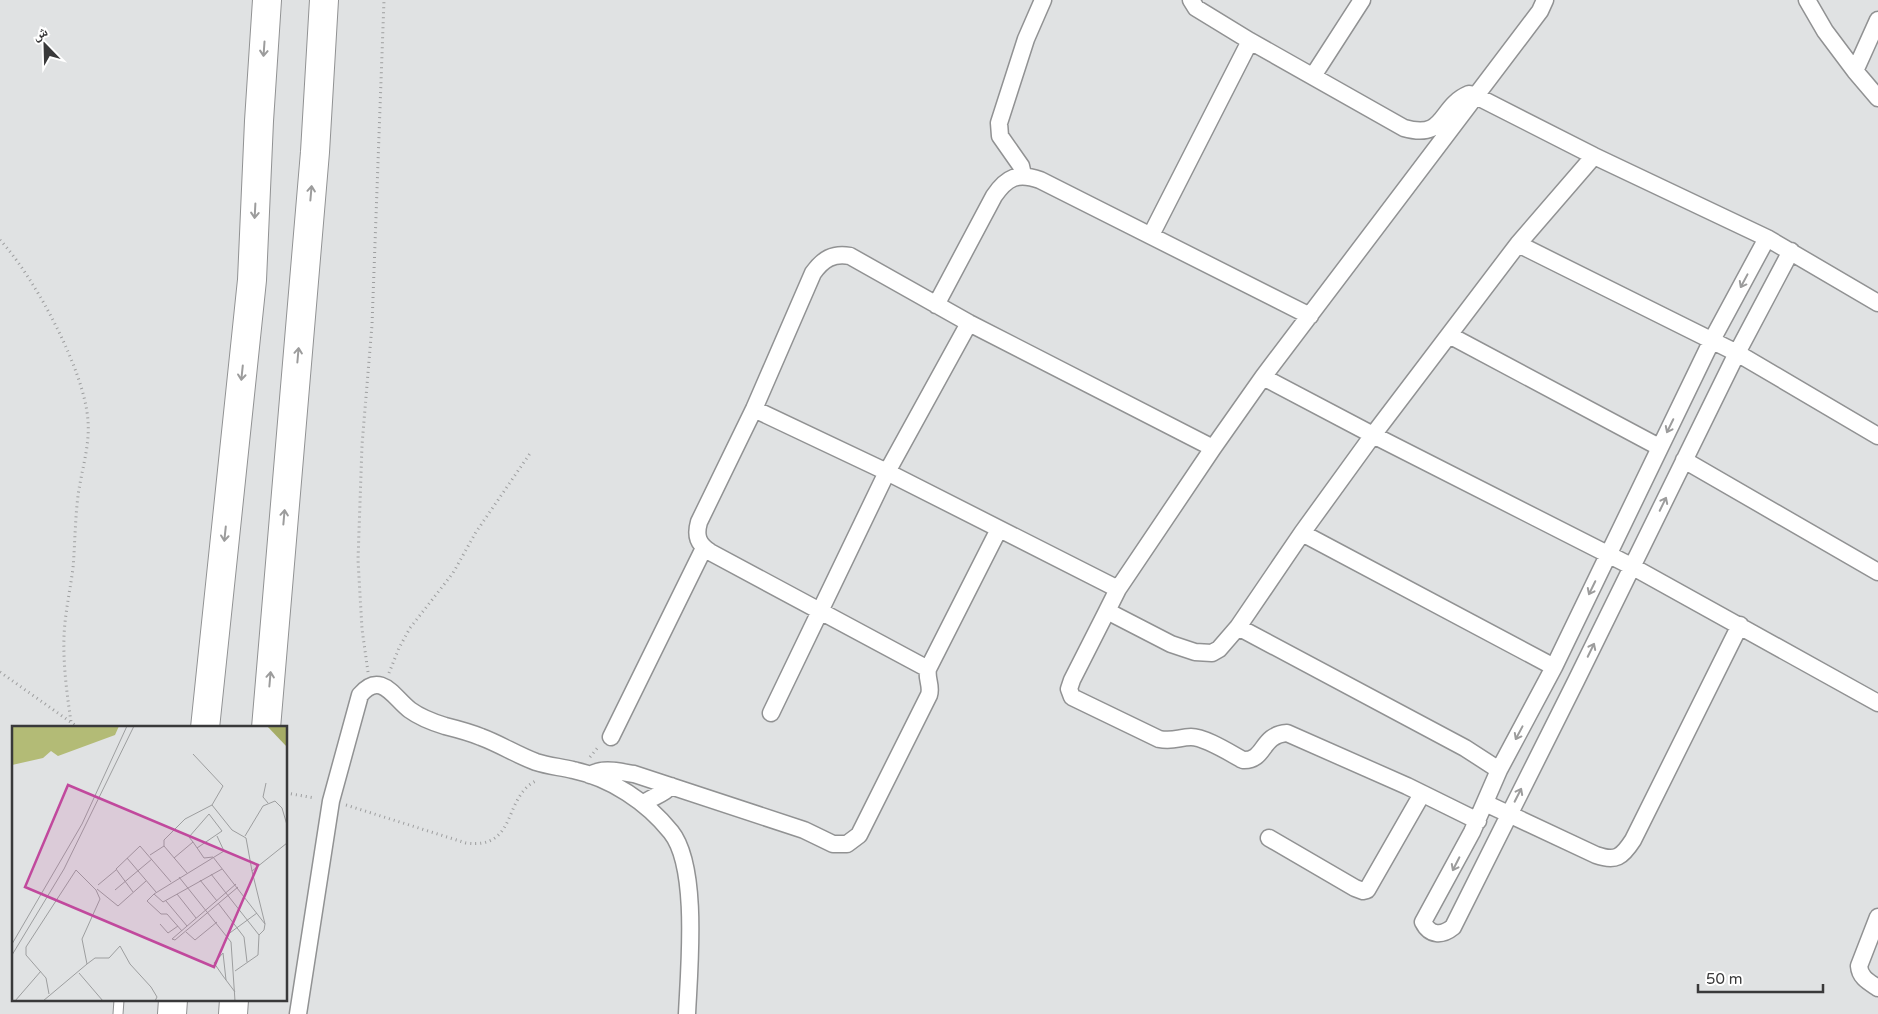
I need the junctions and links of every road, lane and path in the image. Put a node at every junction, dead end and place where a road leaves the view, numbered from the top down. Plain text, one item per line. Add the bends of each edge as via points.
1 (268, 0) edge
2 (324, 0) edge
3 (384, 0) edge
4 (1043, 0) edge
5 (1191, 0) edge
6 (1362, 0) edge
7 (1545, 0) edge
8 (1807, 0) edge
9 (1878, 20) edge
10 (1250, 41) junction
11 (1855, 71) junction
12 (1313, 76) junction
13 (1476, 96) junction
14 (1878, 98) edge
15 (1594, 156) junction
16 (1023, 175) junction
17 (1151, 235) junction
18 (1767, 238) junction
19 (0, 240) edge
20 (1518, 244) junction
21 (1791, 251) junction
22 (1878, 304) edge
23 (936, 305) junction
24 (1310, 316) junction
25 (969, 323) junction
26 (1448, 335) junction
27 (1712, 340) junction
28 (1737, 353) junction
29 (1263, 377) junction
30 (754, 409) junction
31 (1373, 435) junction
32 (1878, 436) edge
33 (1659, 447) junction
34 (1213, 448) junction
35 (531, 452) dead end
36 (1684, 460) junction
37 (887, 472) junction
38 (998, 528) junction
39 (1302, 533) junction
40 (704, 548) junction
41 (1608, 554) junction
42 (1633, 567) junction
43 (1878, 572) edge
44 (1118, 589) junction
45 (820, 611) junction
46 (1107, 611) junction
47 (1740, 625) junction
48 (1238, 627) junction
49 (1554, 667) junction
50 (928, 669) junction
51 (0, 672) edge
52 (377, 685) junction
53 (1876, 698) edge
54 (771, 713) dead end
55 (71, 722) junction
56 (76, 726) edge
57 (205, 726) edge
58 (266, 726) edge
59 (612, 737) joint
60 (1499, 770) junction
61 (582, 772) junction
62 (541, 779) dead end
63 (671, 786) junction
64 (288, 793) edge
65 (1422, 794) junction
66 (331, 801) junction
67 (1485, 803) junction
68 (642, 804) junction
69 (1509, 814) junction
70 (1478, 821) junction
71 (1269, 838) dead end
72 (1446, 884) junction
73 (1468, 896) junction
74 (1878, 917) edge
75 (1878, 988) edge
76 (298, 1014) edge
77 (687, 1014) edge

1 -> 57 highway via 252,280
58 -> 2 highway via 314,162
3 - 52 path via 372,324 362,445 358,560 362,629
4 - 16 street via 1026,39 999,123 1000,136 1021,166
5 - 10 street via 1196,8
6 - 12 street
7 - 13 street
8 - 11 street
9 - 11 street
10 - 12 street
10 - 17 street
11 - 14 street
12 - 13 street via 1404,128 1418,132 1428,131 1439,124 1461,97
13 - 15 street
13 - 24 street
15 - 18 street
15 - 20 street
16 - 17 street via 1040,180
16 - 23 street via 1005,183 994,196
17 - 24 street
18 - 21 street
18 -> 27 street
19 - 55 path via 34,287 56,327 84,393 88,422 64,636 65,683
20 - 26 street
20 - 27 street
21 - 22 street
21 - 28 street
23 - 25 street
23 - 30 street via 850,256 829,257 814,273
24 - 29 street
25 - 34 street
25 - 37 street
26 - 31 street
26 - 33 street
27 - 28 street
27 -> 33 street
28 - 32 street
28 - 36 street
29 - 31 street
29 - 34 street
30 - 37 street
30 - 40 street via 699,522 697,537
31 - 39 street
31 - 41 street
33 - 41 street
34 - 44 street
35 - 52 path via 476,532 453,573 410,628
42 -> 36 street
36 - 43 street
37 - 38 street
37 - 45 street
38 - 44 street
38 - 50 street
39 - 48 street
39 - 49 street
40 - 45 street
40 - 59 street
41 - 42 street
41 -> 49 street
42 - 47 street
69 -> 42 street
44 - 46 street
45 - 50 street
45 - 54 street
46 - 48 street via 1195,652 1219,650
46 - 65 street via 1072,680 1069,689 1072,697 1160,739 1199,738 1243,760 1258,755 1268,739 1287,733
47 - 53 street
47 - 69 street via 1633,840 1617,858 1596,855
48 - 60 street via 1465,748
49 -> 60 street
50 - 63 street via 929,695 858,836 847,844 833,844 804,830
51 - 55 path
52 - 61 street via 421,718 481,737 537,762
52 - 66 street via 360,694 357,701
55 - 56 path
59 - 61 path
60 - 67 street
61 - 63 street via 622,772
61 - 68 street via 626,792
62 - 66 path via 522,791 498,836 478,845
63 - 68 street
64 - 66 path
65 - 70 street
65 - 71 street via 1367,890 1355,888
66 - 76 street
67 - 69 street
67 - 70 street
68 - 77 street via 671,832 683,861 688,886
69 - 73 street
70 -> 72 street
72 - 73 street
72 - 73 street via 1424,922 1426,928 1438,934 1453,927
74 - 75 street via 1859,972

